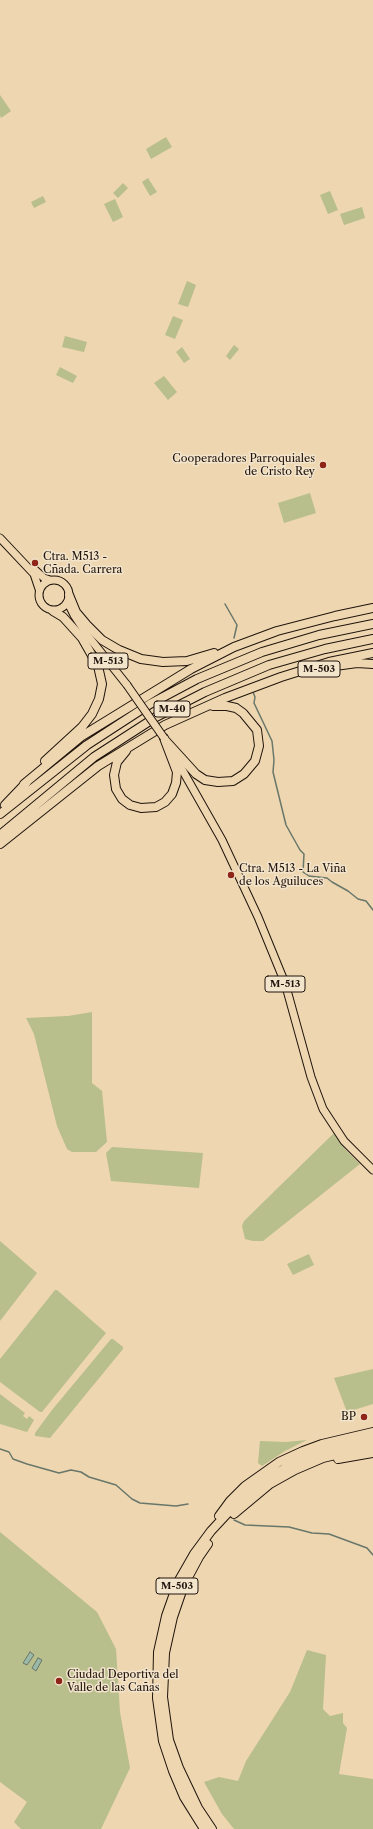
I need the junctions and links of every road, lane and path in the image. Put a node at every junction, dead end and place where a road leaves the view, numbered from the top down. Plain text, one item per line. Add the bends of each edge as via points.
1 (0, 538) edge
2 (19, 556) junction
3 (50, 580) junction
4 (40, 589) junction
5 (68, 599) junction
6 (373, 608) edge
7 (56, 611) junction
8 (373, 624) edge
9 (88, 636) junction
10 (373, 639) edge
11 (234, 647) junction
12 (373, 653) edge
13 (373, 664) edge
14 (280, 677) junction
15 (202, 709) junction
16 (165, 725) junction
17 (164, 738) junction
18 (24, 784) junction
19 (0, 810) edge
20 (0, 814) edge
21 (0, 836) edge
22 (0, 844) edge
23 (373, 1170) edge
24 (373, 1432) edge
25 (373, 1438) edge
26 (373, 1446) edge
27 (373, 1453) edge
28 (282, 1477) junction
29 (187, 1566) junction
30 (204, 1829) edge
31 (212, 1829) edge

1 - 2 main road, M-513
2 - 3 main road, M-513 via 44,578
2 - 4 main road, M-513 via 34,574
3 - 4 main road
3 - 5 main road, M-513 via 64,584
4 - 7 main road, M-513 via 40,603 43,607
5 - 7 main road
5 - 9 main road, M-513 via 74,615
5 - 11 highway via 76,612 102,640 141,659 163,662 187,661
6 - 11 highway via 277,631
7 - 9 main road, M-513 via 70,618
7 - 18 highway via 82,638 98,666 102,684 99,699 82,727 41,764
8 - 20 highway, M-40 via 319,635 262,652 197,679 150,704 87,745
9 - 17 main road, M-513, bridge
10 - 21 highway, M-40 via 269,665 156,717 94,757
11 - 18 highway via 191,669 82,736
12 - 14 highway via 329,662
13 - 14 highway, M-503 via 357,663
14 - 15 highway
15 - 16 highway
15 - 17 highway via 227,706 243,712 251,720 259,746 255,761 244,774 233,780 206,780 196,774
16 - 17 highway via 130,748 117,762 114,775 116,789 130,805 142,808 156,807 172,794 177,772
16 - 22 highway via 98,766
17 - 23 main road, M-513 via 222,840 258,917 285,983 311,1077 323,1109 344,1141
18 - 19 highway
24 - 29 highway via 303,1451 264,1472 230,1501 193,1552
25 - 29 highway, M-503 via 320,1452 258,1484 211,1531
26 - 28 highway, M-503 via 323,1458
27 - 28 highway via 324,1462
28 - 31 highway, M-503 via 241,1507 216,1533 199,1557 173,1616 165,1653 163,1697 169,1740 191,1795
29 - 30 highway, M-503 via 178,1582 166,1616 158,1652 157,1698 163,1741 173,1771 184,1797

